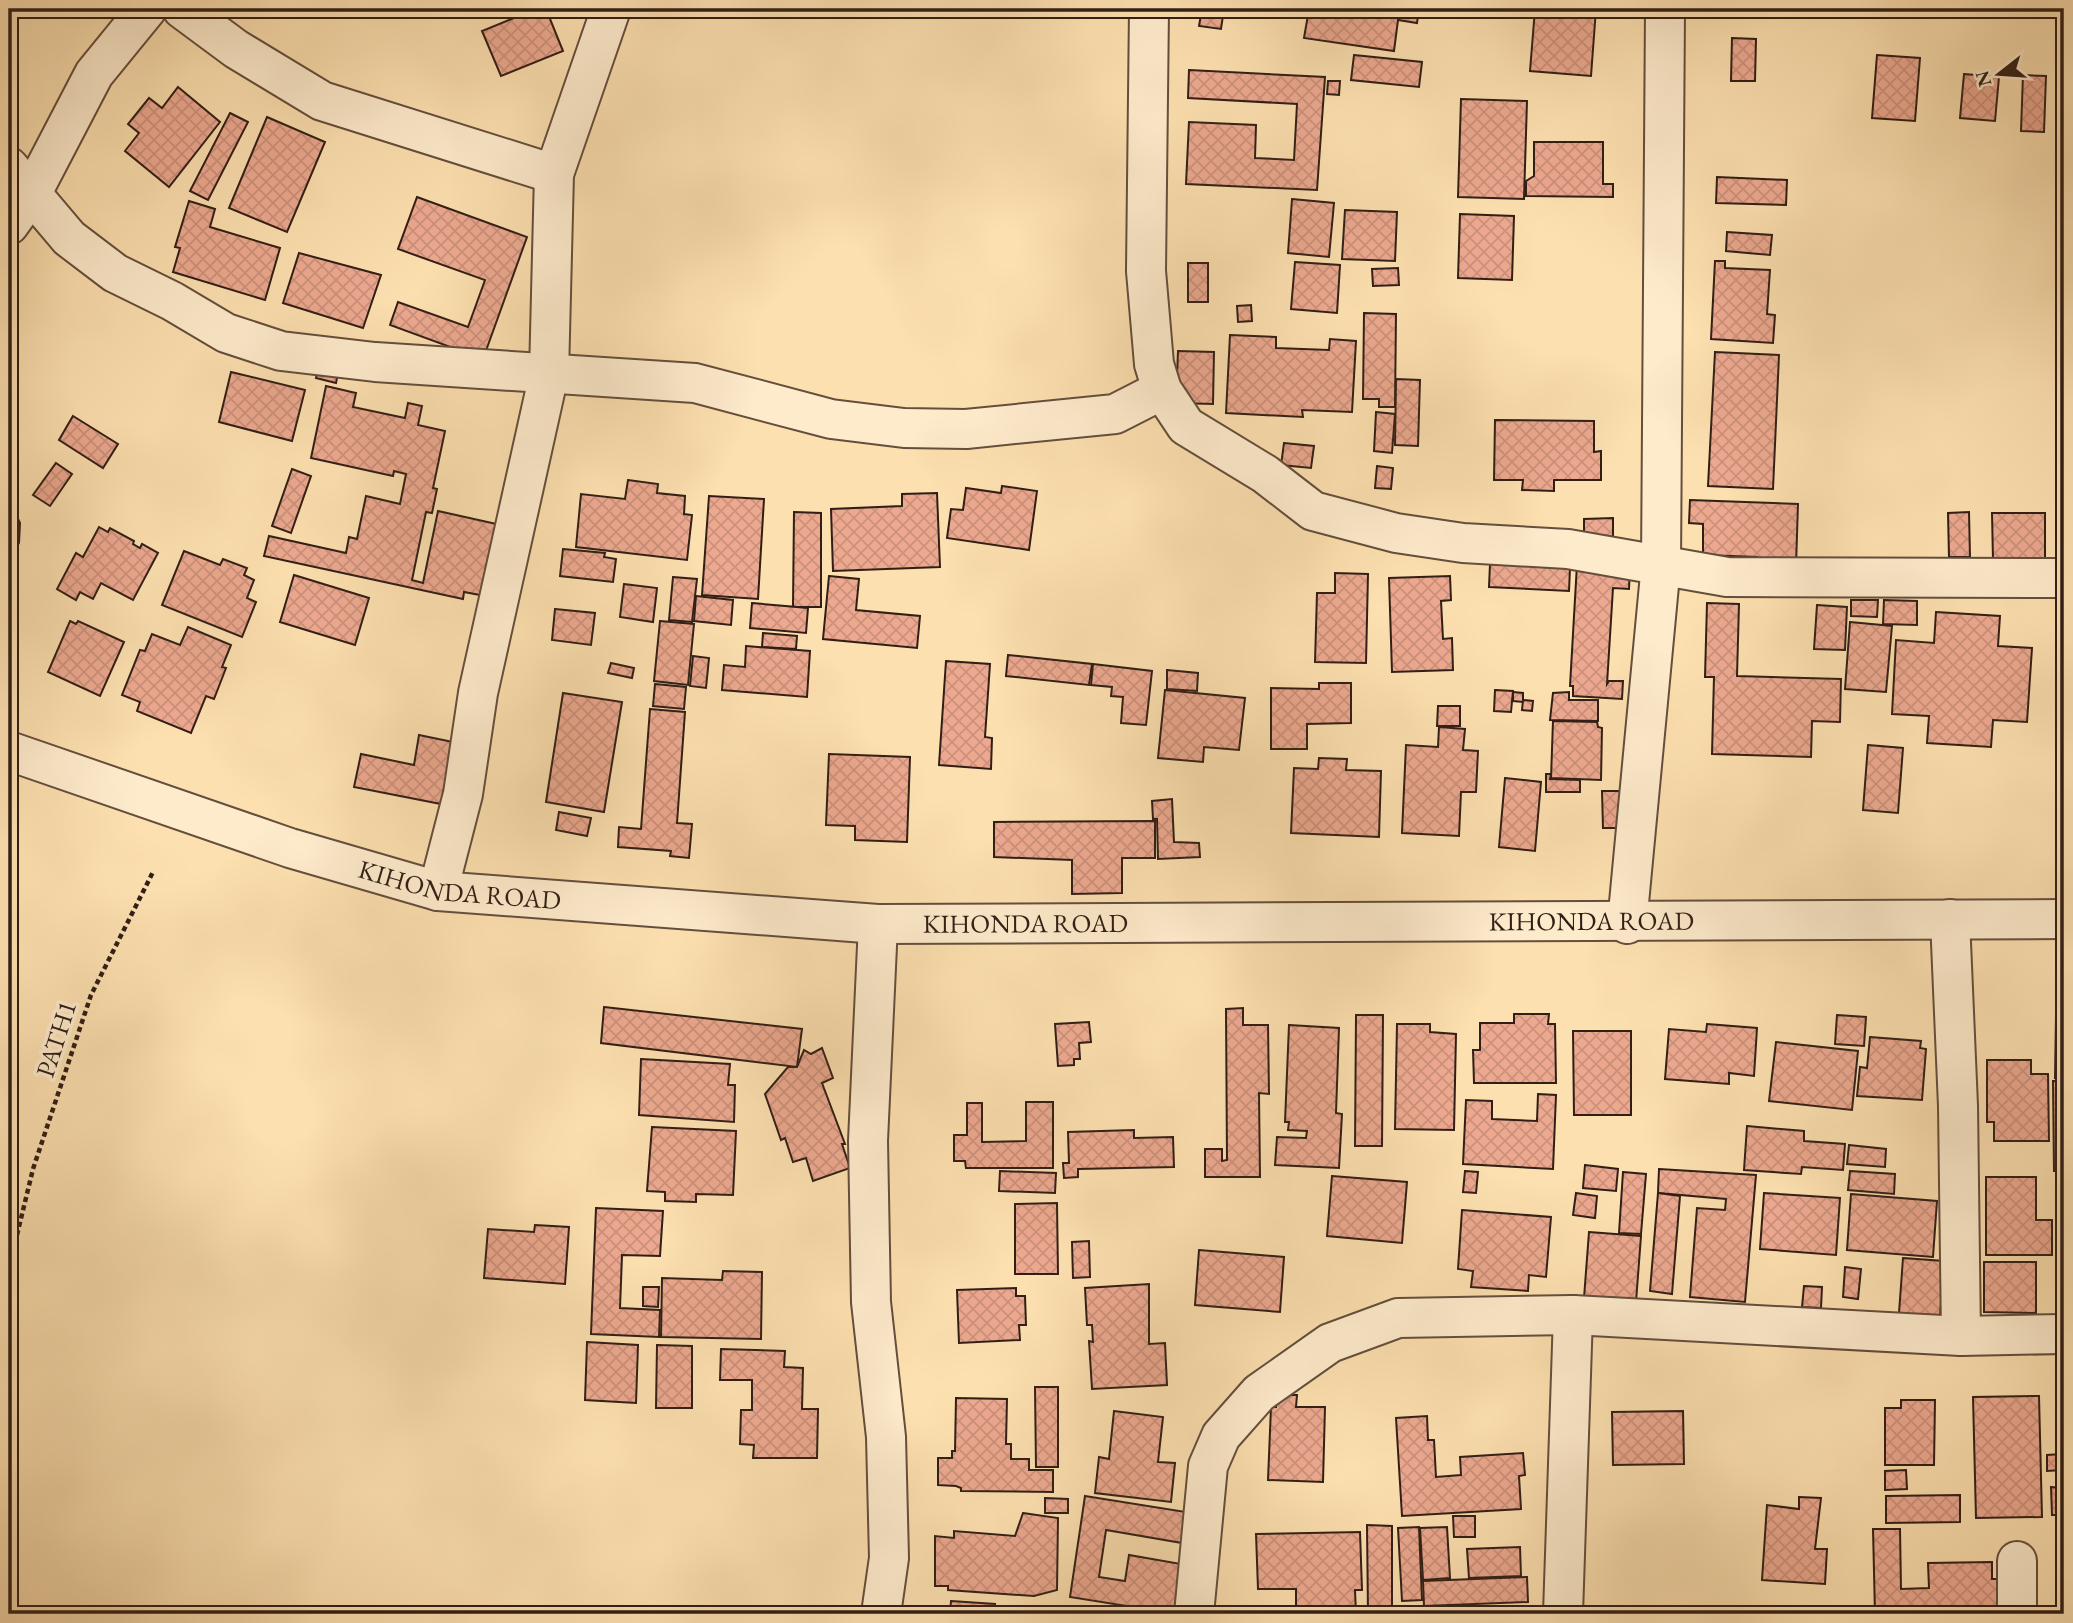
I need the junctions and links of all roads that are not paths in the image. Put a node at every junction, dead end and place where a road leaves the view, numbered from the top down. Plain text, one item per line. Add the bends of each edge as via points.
1 (148, 9) edge
2 (182, 9) edge
3 (611, 9) edge
4 (1149, 9) edge
5 (1665, 9) edge
6 (554, 174) junction
7 (20, 180) edge
8 (9, 225) edge
9 (549, 374) junction
10 (1162, 390) junction
11 (1661, 564) junction
12 (2064, 578) edge
13 (9, 751) edge
14 (438, 891) junction
15 (1950, 919) junction
16 (2064, 919) edge
17 (1627, 923) junction
18 (878, 924) junction
19 (1573, 1315) junction
20 (2064, 1334) edge
21 (1961, 1336) junction
22 (2017, 1561) dead end
23 (881, 1614) edge
24 (1194, 1614) edge
25 (1563, 1614) edge
26 (2017, 1614) edge

1 - 7 street via 94,74
2 - 6 street via 236,49 322,101
3 - 6 street
4 - 10 street via 1146,271 1154,364
5 - 11 street
6 - 9 street
7 - 8 street
7 - 9 street via 69,238 115,273 226,333 281,351
9 - 10 street via 695,383 831,418 941,429 1115,414
9 - 14 street via 478,694 463,794
10 - 11 street via 1185,426 1265,474 1313,511 1396,534 1568,549
11 - 12 street via 1727,577
11 - 17 street
13 - 14 street, KIHONDA ROAD via 290,848
14 - 18 street, KIHONDA ROAD
15 - 16 street, KIHONDA ROAD
15 - 17 street, KIHONDA ROAD
15 - 21 street
17 - 18 street, KIHONDA ROAD
18 - 23 street via 868,1141 871,1303 886,1437 889,1545
19 - 21 street
19 - 24 street via 1398,1318 1330,1343 1259,1393 1221,1436 1208,1466
19 - 25 street
20 - 21 street
22 - 26 street

